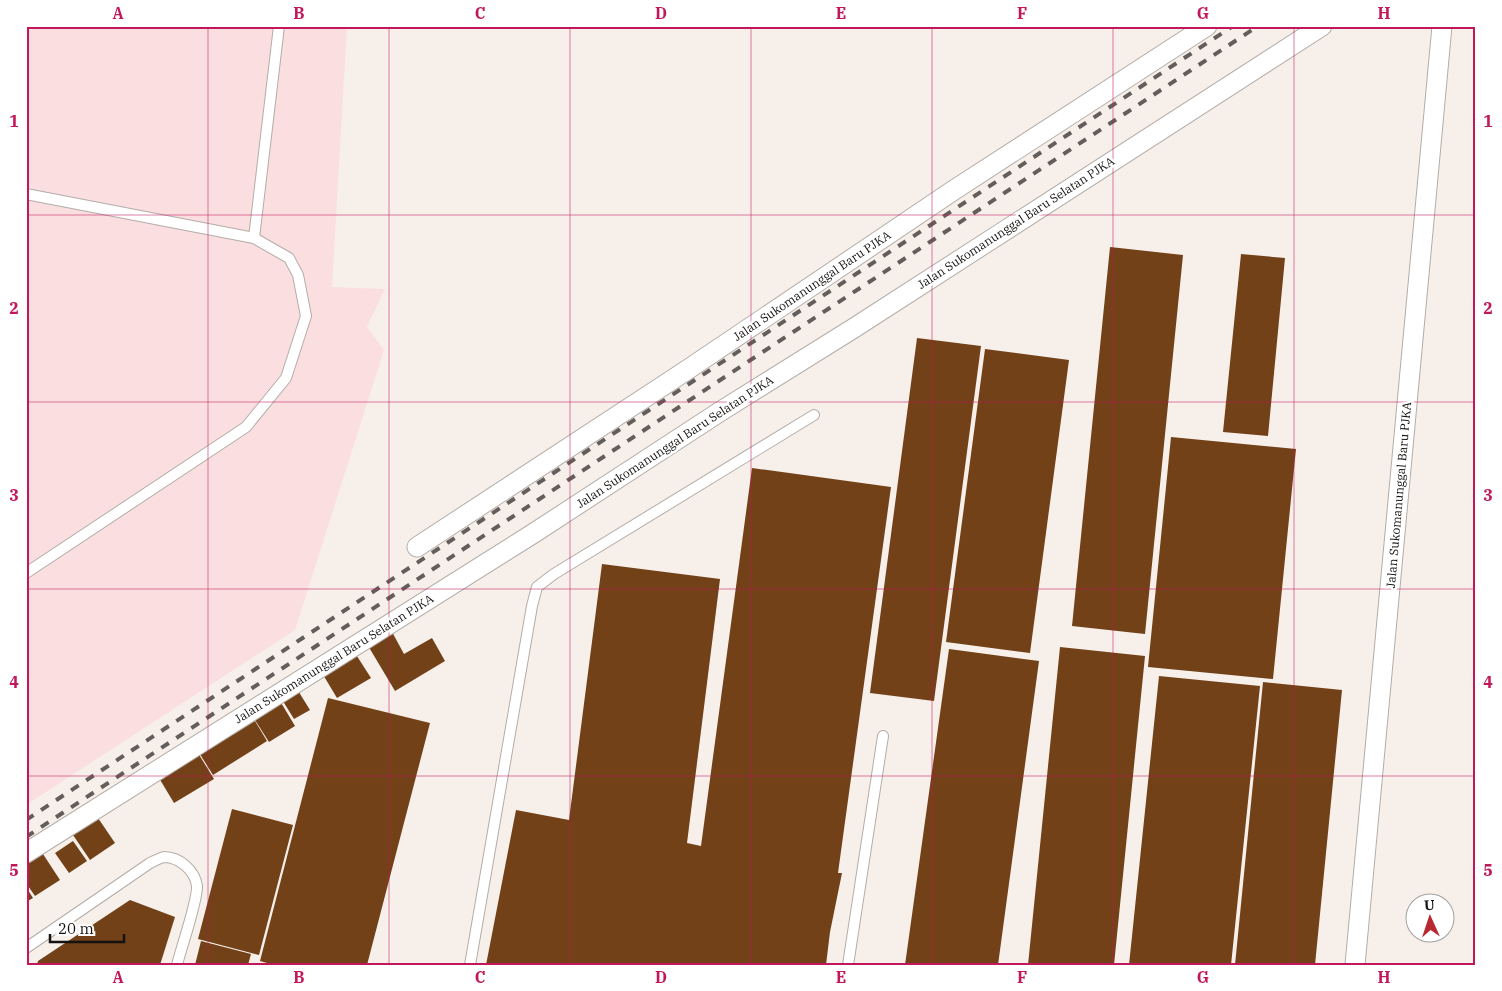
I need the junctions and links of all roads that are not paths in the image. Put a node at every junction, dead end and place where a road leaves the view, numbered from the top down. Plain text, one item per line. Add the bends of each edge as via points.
1 (279, 26) edge
2 (1207, 26) edge
3 (1322, 26) edge
4 (1442, 26) edge
5 (26, 194) edge
6 (254, 238) junction
7 (814, 416) dead end
8 (417, 548) dead end
9 (26, 573) edge
10 (883, 736) dead end
11 (26, 853) edge
12 (26, 948) edge
13 (177, 965) edge
14 (470, 965) edge
15 (848, 965) edge
16 (1355, 965) edge

1 - 6 lane
2 - 8 street, Jalan Sukomanunggal Baru PJKA via 954,190
3 - 11 street, Jalan Sukomanunggal Baru Selatan PJKA via 534,533
4 - 16 street, Jalan Sukomanunggal Baru PJKA
5 - 6 lane
6 - 9 lane via 289,258 298,274 306,316 286,378 246,427
7 - 14 lane via 537,586
10 - 15 lane
12 - 13 lane via 150,863 164,857 180,862 190,870 197,886

